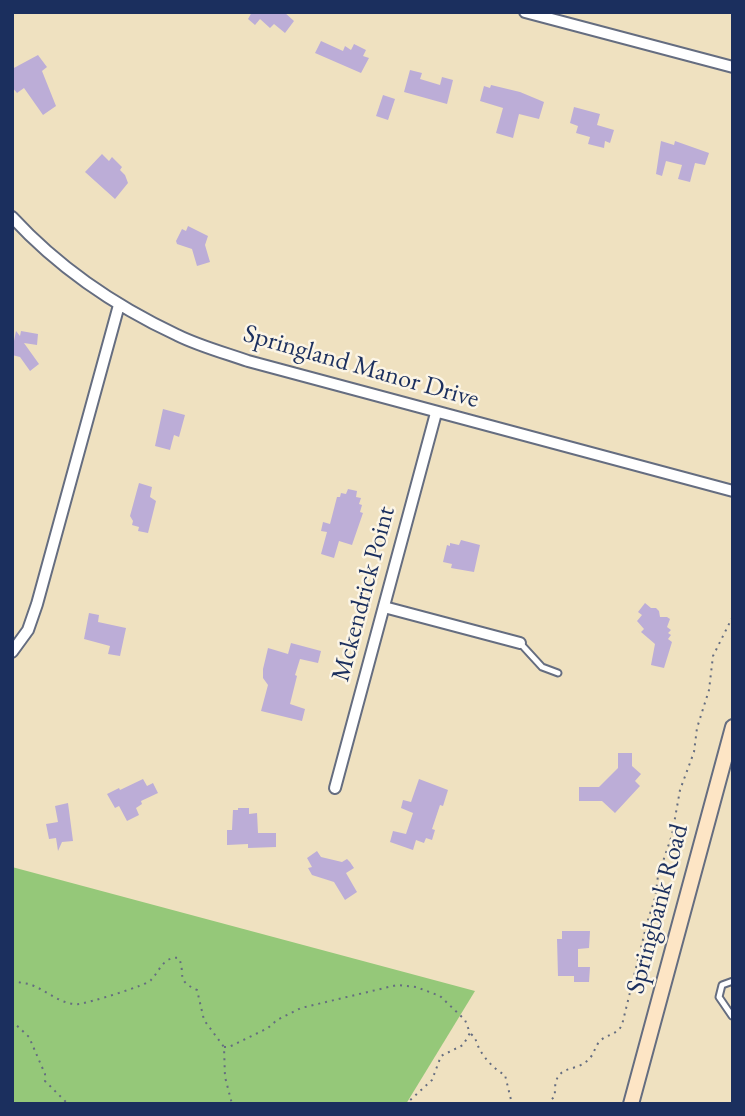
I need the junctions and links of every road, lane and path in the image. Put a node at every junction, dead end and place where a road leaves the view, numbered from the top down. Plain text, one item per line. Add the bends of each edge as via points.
1 (525, 12) edge
2 (733, 67) edge
3 (12, 217) edge
4 (119, 305) junction
5 (436, 413) junction
6 (733, 491) edge
7 (384, 607) junction
8 (733, 616) edge
9 (520, 643) joint
10 (12, 652) edge
11 (558, 673) dead end
12 (733, 727) edge
13 (335, 788) dead end
14 (12, 981) edge
15 (733, 981) edge
16 (732, 1016) edge
17 (12, 1021) edge
18 (733, 1026) edge
19 (470, 1033) junction
20 (224, 1047) junction
21 (68, 1104) edge
22 (232, 1104) edge
23 (406, 1104) edge
24 (512, 1104) edge
25 (547, 1104) edge
26 (631, 1104) edge

1 - 2 street
3 - 4 street, Springland Manor Drive via 57,261
4 - 5 street, Springland Manor Drive via 180,337 248,361
4 - 10 street via 37,604 28,630
5 - 6 street, Springland Manor Drive
5 - 7 street, Mckendrick Point
7 - 9 street
7 - 13 street, Mckendrick Point
8 - 25 path via 713,656 694,752 680,790 622,1025 601,1040 588,1061 565,1069
9 - 11 lane via 542,667
12 - 26 street, Springbank Road
14 - 20 path via 76,1005 141,987 165,962 179,958 182,979 197,990 204,1020
15 - 16 lane via 722,985 719,997
16 - 18 lane
17 - 21 path via 29,1037 45,1081
19 - 20 path via 465,1020 440,996 397,985 301,1008
19 - 23 path via 463,1045 441,1056 432,1080
19 - 24 path via 480,1051 505,1075
20 - 22 path

